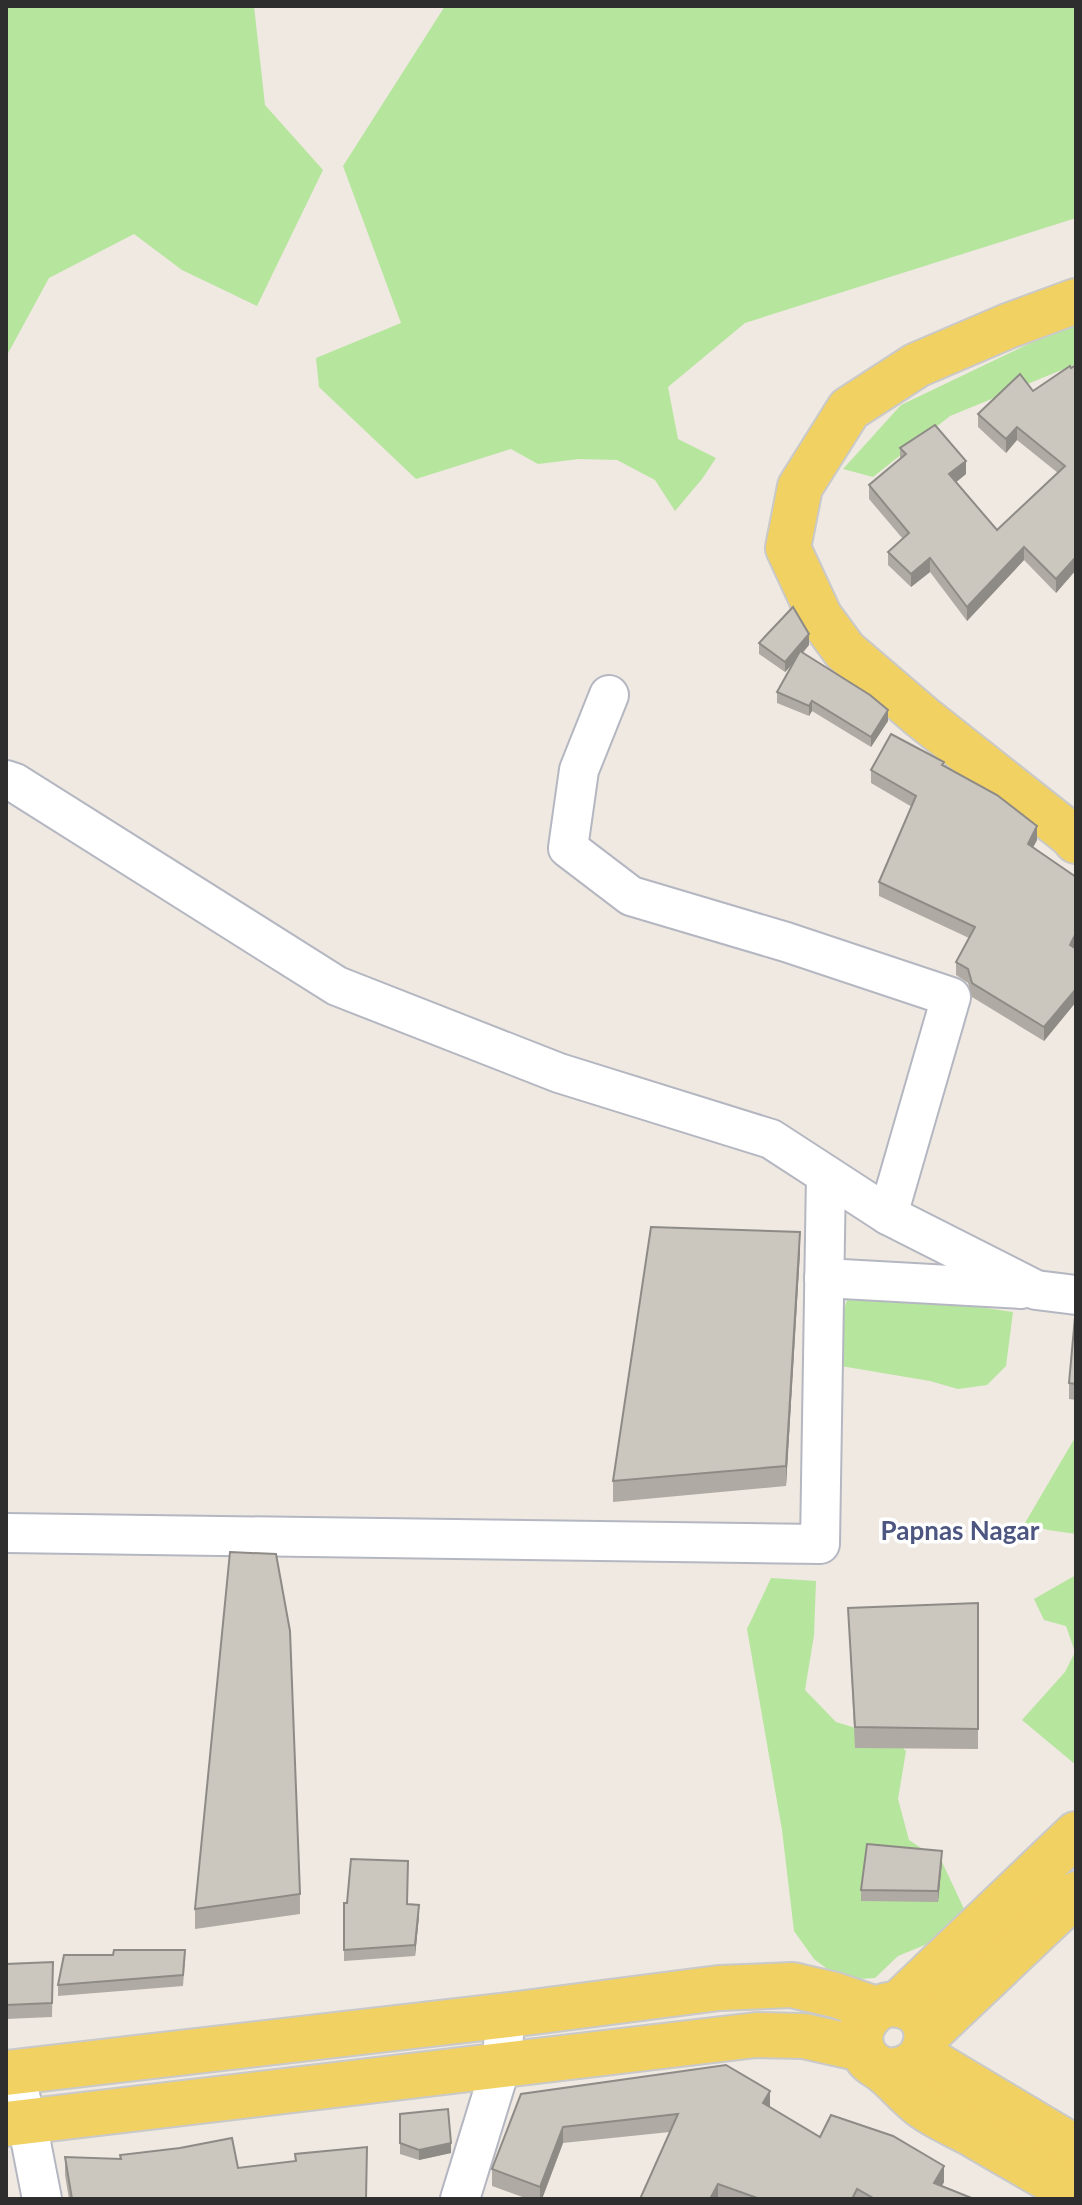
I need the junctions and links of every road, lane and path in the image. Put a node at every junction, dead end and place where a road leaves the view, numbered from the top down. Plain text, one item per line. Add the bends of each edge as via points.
1 (1076, 301) edge
2 (609, 695) dead end
3 (6, 780) edge
4 (1076, 841) edge
5 (826, 1175) junction
6 (888, 1215) junction
7 (824, 1278) junction
8 (1036, 1290) junction
9 (1076, 1295) edge
10 (6, 1533) edge
11 (1076, 1834) edge
12 (1076, 1894) edge
13 (506, 2015) junction
14 (895, 2037) junction
15 (501, 2066) junction
16 (10, 2072) edge
17 (16, 2123) edge
18 (1076, 2148) edge
19 (1076, 2194) edge
20 (465, 2197) edge
21 (42, 2199) edge

1 - 4 main road via 917,365 849,409 800,487 788,548 820,617 845,651
2 - 6 street via 579,770 568,848 631,896 951,997
3 - 5 street via 337,986 559,1073 771,1139
5 - 6 street
5 - 7 street
6 - 8 street
7 - 8 street
7 - 10 street via 820,1544
8 - 9 street
11 - 14 main road
12 - 14 main road
13 - 14 main road via 719,1988 792,1985 835,1995
13 - 15 street
13 - 16 main road
14 - 15 main road via 756,2035
14 - 18 main road
14 - 19 main road via 919,2104
15 - 17 main road
15 - 20 street
16 - 17 street
17 - 21 street

